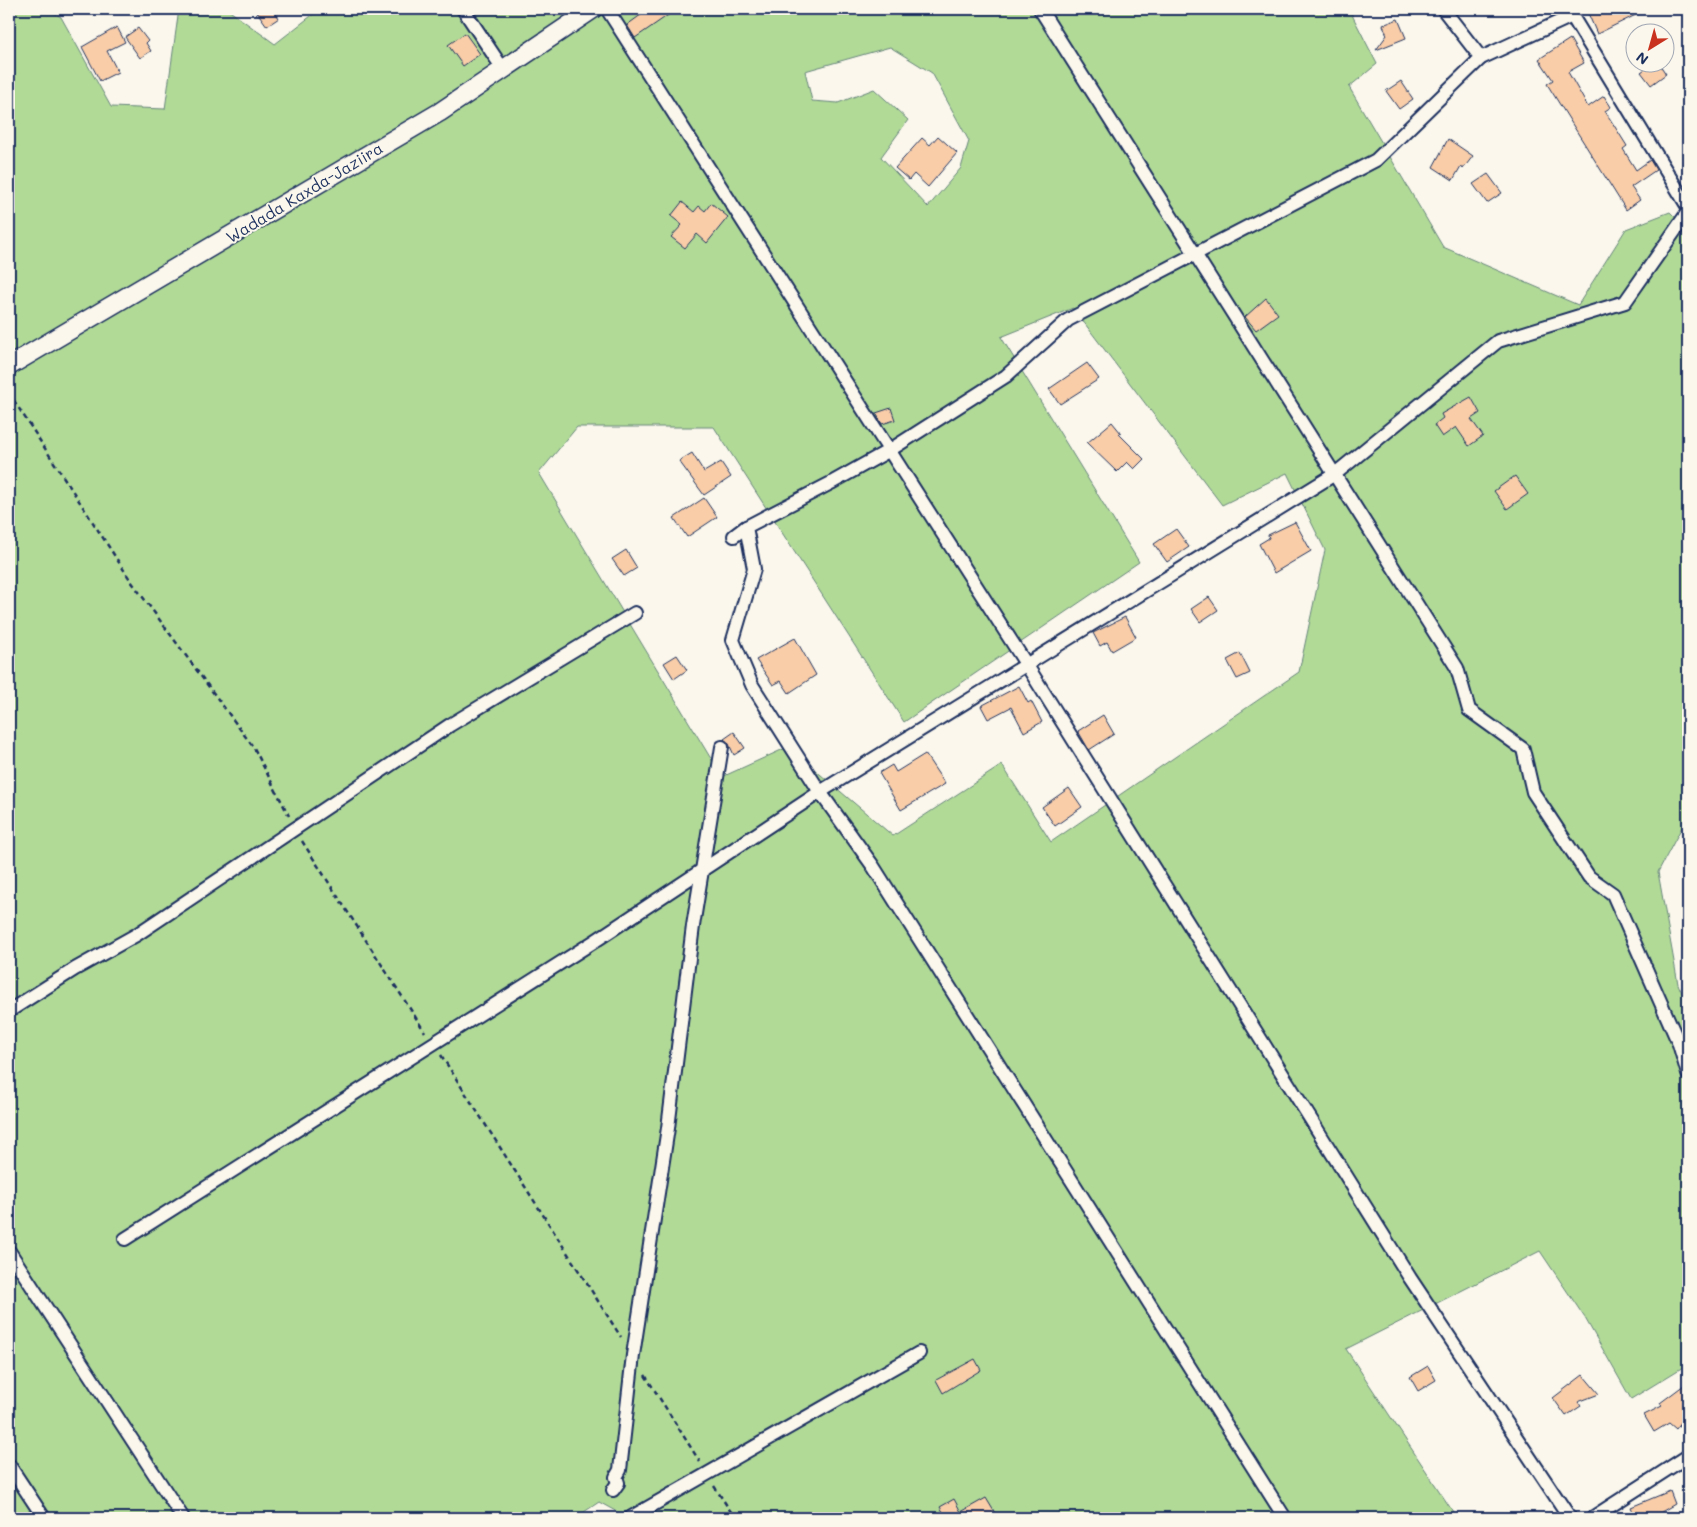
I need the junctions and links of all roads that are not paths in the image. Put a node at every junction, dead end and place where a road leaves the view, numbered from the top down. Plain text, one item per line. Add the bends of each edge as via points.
1 (463, 9) edge
2 (594, 9) edge
3 (607, 9) edge
4 (1040, 9) edge
5 (1443, 9) edge
6 (1480, 58) junction
7 (503, 69) junction
8 (1688, 207) edge
9 (1688, 212) edge
10 (1194, 253) junction
11 (9, 366) edge
12 (890, 450) junction
13 (1335, 474) junction
14 (746, 527) junction
15 (734, 536) dead end
16 (635, 613) dead end
17 (1026, 664) junction
18 (722, 747) dead end
19 (820, 792) junction
20 (703, 870) junction
21 (9, 1012) edge
22 (1688, 1074) edge
23 (125, 1239) dead end
24 (9, 1251) edge
25 (919, 1353) dead end
26 (1688, 1456) edge
27 (9, 1465) edge
28 (613, 1490) dead end
29 (44, 1518) edge
30 (183, 1518) edge
31 (630, 1518) edge
32 (1285, 1518) edge
33 (1570, 1518) edge
34 (1592, 1518) edge

1 - 7 street
2 - 7 street, Wadada Kaxda-Jaziira
3 - 12 street
4 - 10 street
5 - 6 street
6 - 8 street via 1572,16
6 - 10 street via 1376,160
7 - 11 street, Wadada Kaxda-Jaziira via 440,112
9 - 13 street via 1625,302 1498,341
10 - 12 street via 1068,320 1006,376
10 - 13 street
12 - 14 street
12 - 17 street
13 - 17 street
13 - 22 street via 1457,668 1469,710 1523,749 1534,792 1589,876 1613,894 1679,1044
14 - 15 street
14 - 19 street via 754,569 733,640 752,684
16 - 21 street via 450,725 136,934
17 - 19 street
17 - 33 street via 1410,1278
18 - 20 street
19 - 20 street
19 - 32 street via 873,866
20 - 23 street
20 - 28 street via 633,1355 620,1470
24 - 30 street
25 - 31 street
26 - 34 street
27 - 29 street

